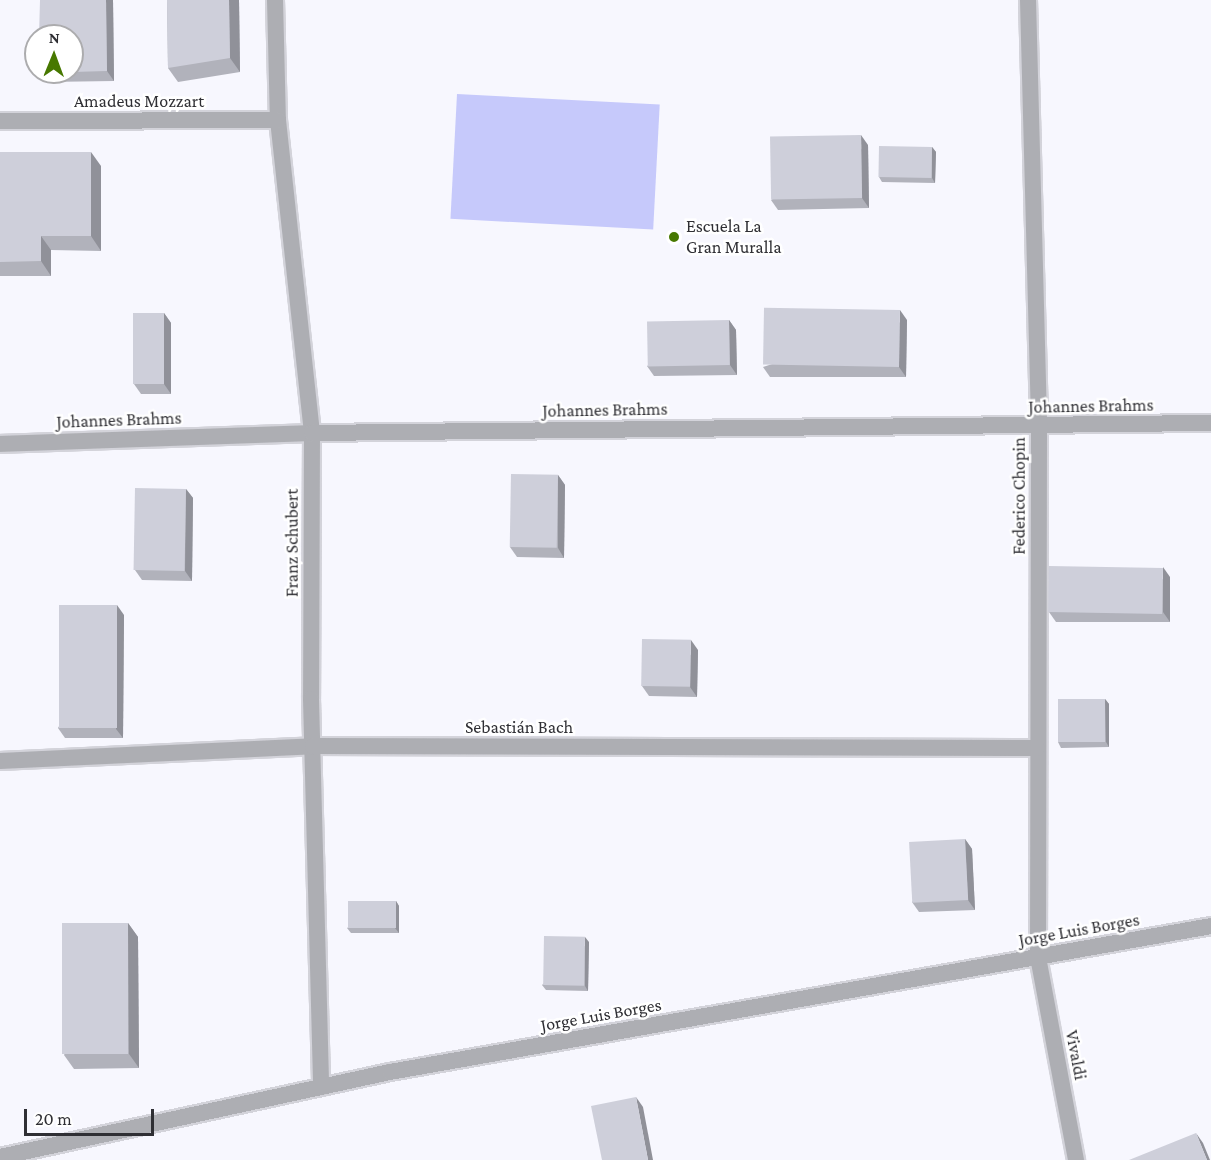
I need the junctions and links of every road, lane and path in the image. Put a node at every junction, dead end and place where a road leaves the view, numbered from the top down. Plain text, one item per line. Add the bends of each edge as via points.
1 (275, 0) edge
2 (1028, 0) edge
3 (278, 120) junction
4 (0, 121) edge
5 (1211, 423) edge
6 (1039, 426) junction
7 (312, 433) junction
8 (0, 444) edge
9 (313, 746) junction
10 (1037, 748) junction
11 (0, 761) edge
12 (1211, 926) edge
13 (1038, 957) junction
14 (321, 1087) junction
15 (0, 1157) edge
16 (1076, 1160) edge

1 - 3 street, Franz Schubert
2 - 6 street, Federico Chopin
3 - 4 street, Amadeus Mozzart
3 - 7 street, Franz Schubert
5 - 6 street, Johannes Brahms
6 - 7 street, Johannes Brahms
6 - 10 street, Federico Chopin
7 - 8 street, Johannes Brahms
7 - 9 street, Franz Schubert
9 - 10 street, Sebastián Bach
9 - 11 street, Sebastián Bach
9 - 14 street, Franz Schubert
10 - 13 street, Federico Chopin
12 - 13 street, Jorge Luis Borges
13 - 14 street, Jorge Luis Borges
13 - 16 street, Vivaldi
14 - 15 street, Jorge Luis Borges

